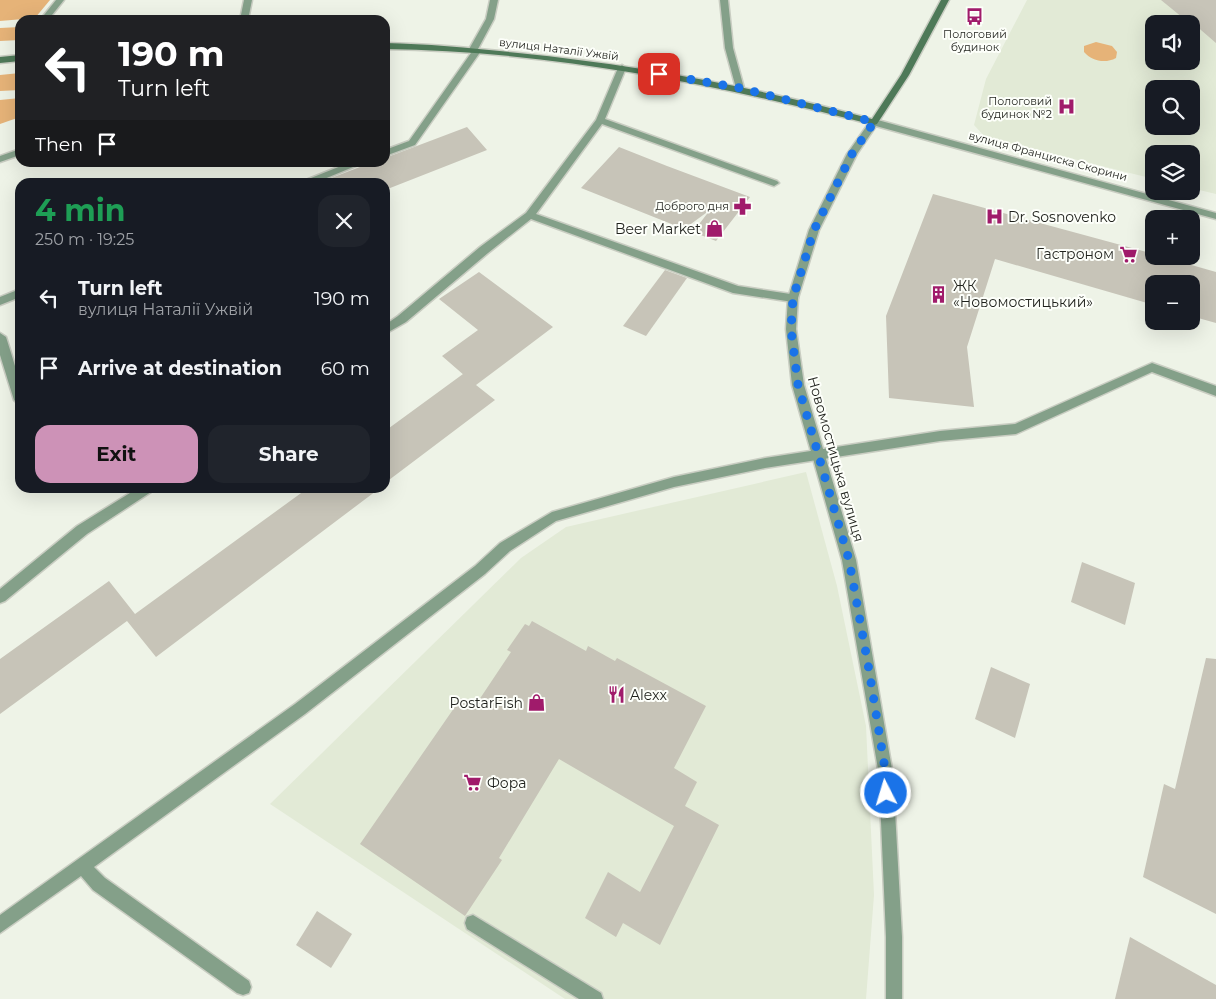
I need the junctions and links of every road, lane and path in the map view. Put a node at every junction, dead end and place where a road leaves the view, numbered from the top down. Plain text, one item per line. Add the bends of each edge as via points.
1 (60, 0) edge
2 (248, 0) edge
3 (494, 0) edge
4 (724, 0) edge
5 (945, 0) edge
6 (48, 15) edge
7 (245, 15) edge
8 (390, 46) edge
9 (475, 51) junction
10 (15, 58) edge
11 (0, 60) edge
12 (622, 68) junction
13 (740, 88) junction
14 (600, 120) junction
15 (874, 122) junction
16 (390, 151) edge
17 (15, 154) edge
18 (0, 159) edge
19 (348, 167) edge
20 (319, 178) edge
21 (774, 183) dead end
22 (530, 215) junction
23 (1216, 216) edge
24 (15, 295) edge
25 (793, 298) junction
26 (0, 301) edge
27 (390, 327) edge
28 (0, 338) edge
29 (15, 384) edge
30 (1216, 391) edge
31 (817, 455) junction
32 (139, 493) edge
33 (0, 597) edge
34 (82, 865) junction
35 (473, 923) dead end
36 (0, 925) edge
37 (243, 987) dead end
38 (595, 999) edge
39 (894, 999) edge

1 - 6 street
2 - 7 street
3 - 9 street via 490,19
4 - 13 street via 729,48
5 - 15 street via 905,75
8 - 9 street, вулиця Наталії Ужвій
9 - 12 street, вулиця Наталії Ужвій
9 - 16 street via 412,143
10 - 11 street
12 - 13 street, вулиця Наталії Ужвій
12 - 14 street
13 - 15 street, вулиця Наталії Ужвій
14 - 21 street
14 - 22 street
15 - 23 street, вулиця Франциска Скорини
15 - 25 street, Новомостицька вулиця via 852,154 814,230
17 - 18 street
19 - 20 street
22 - 25 street via 737,290
22 - 27 street
24 - 26 street
25 - 31 street, Новомостицька вулиця via 791,329 798,385
28 - 29 street
30 - 31 street via 1152,367 1016,429 940,436
31 - 34 street via 674,482 552,516 505,547 480,570 300,709
31 - 39 street, Новомостицька вулиця via 849,560 886,775
32 - 33 street via 82,530
34 - 36 street
34 - 37 street via 99,884
35 - 38 street

